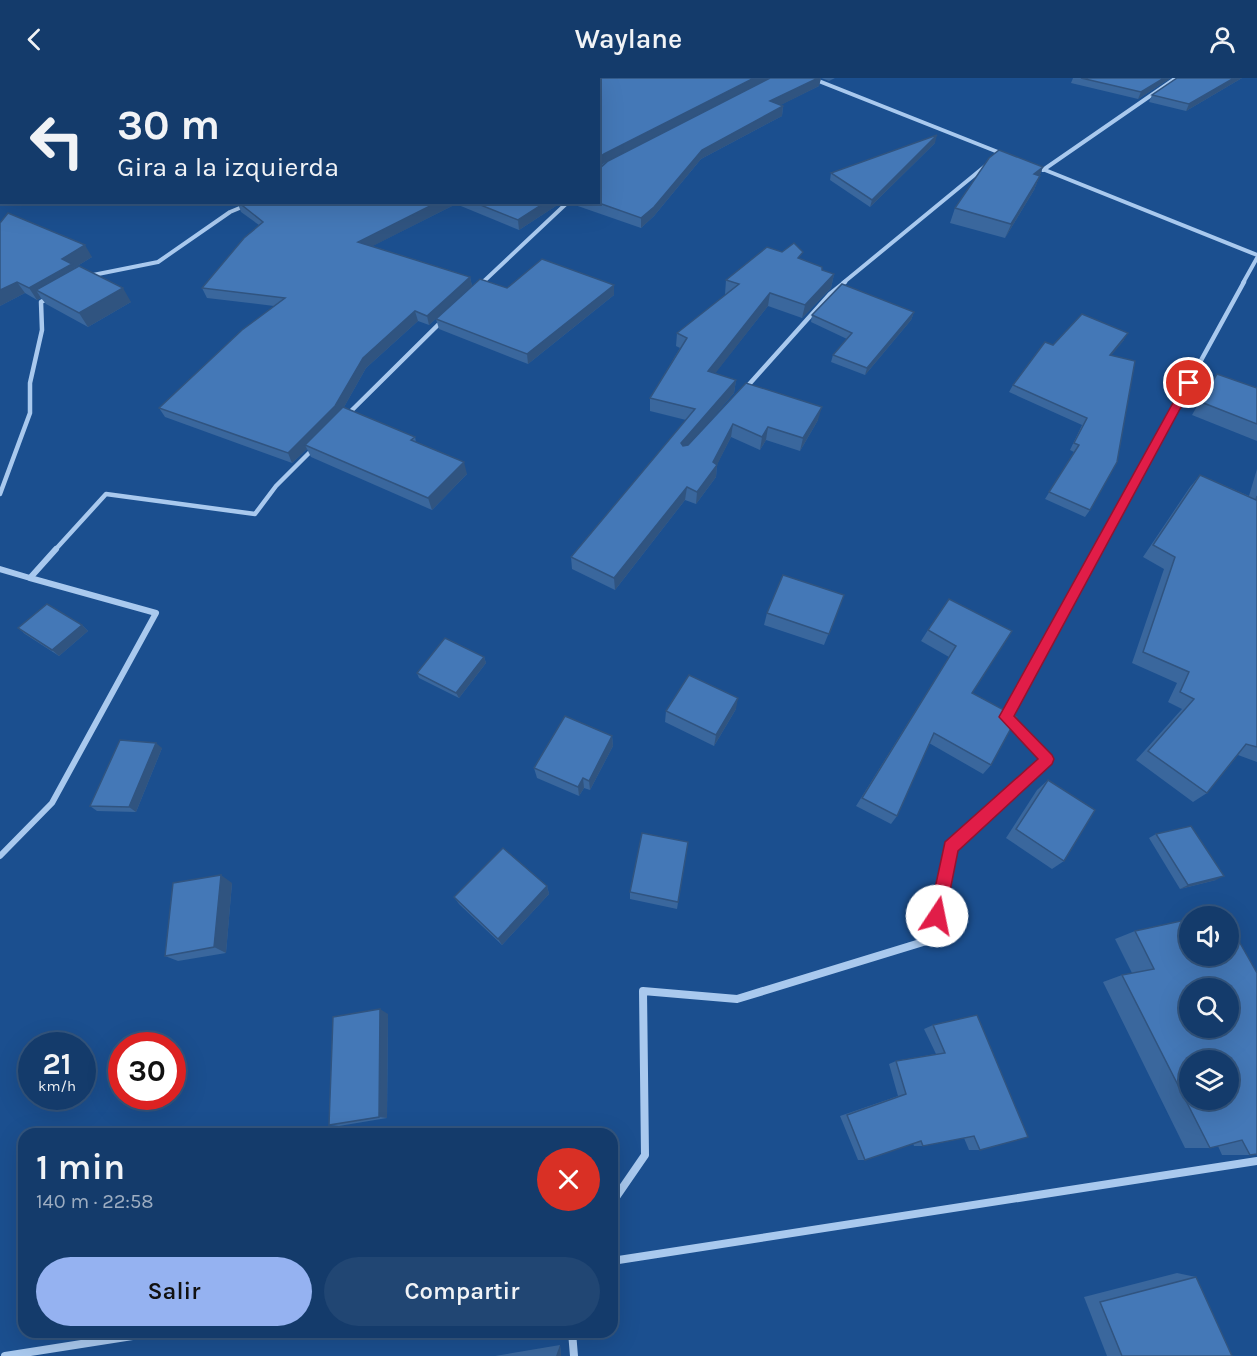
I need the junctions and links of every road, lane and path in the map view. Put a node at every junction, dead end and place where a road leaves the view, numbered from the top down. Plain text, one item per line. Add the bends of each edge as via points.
1 (811, 78) edge
2 (1176, 78) edge
3 (1000, 153) junction
4 (1011, 157) edge
5 (1033, 165) edge
6 (1043, 170) junction
7 (249, 204) edge
8 (566, 204) edge
9 (1257, 257) edge
10 (81, 280) edge
11 (476, 289) edge
12 (51, 297) edge
13 (451, 312) edge
14 (738, 396) edge
15 (343, 419) edge
16 (318, 444) edge
17 (0, 494) edge
18 (0, 569) edge
19 (30, 578) junction
20 (0, 856) edge
21 (1257, 1161) edge
22 (618, 1194) edge
23 (618, 1260) edge
24 (120, 1338) edge
25 (572, 1338) edge
26 (4, 1356) edge
27 (574, 1356) edge

1 - 3 street
2 - 6 street
3 - 4 street
3 - 14 street via 830,294
5 - 6 street
6 - 9 street
7 - 10 street via 230,212 158,262 91,274
8 - 11 street
9 - 22 street via 1006,717 1047,759 951,847 933,939 737,999 643,991 645,1155
12 - 17 street via 41,302 42,330 30,383 30,414
13 - 15 street
16 - 19 street via 276,486 255,514 106,494
18 - 19 street
19 - 20 street via 156,613 52,803
21 - 23 street
24 - 26 street
25 - 27 street

